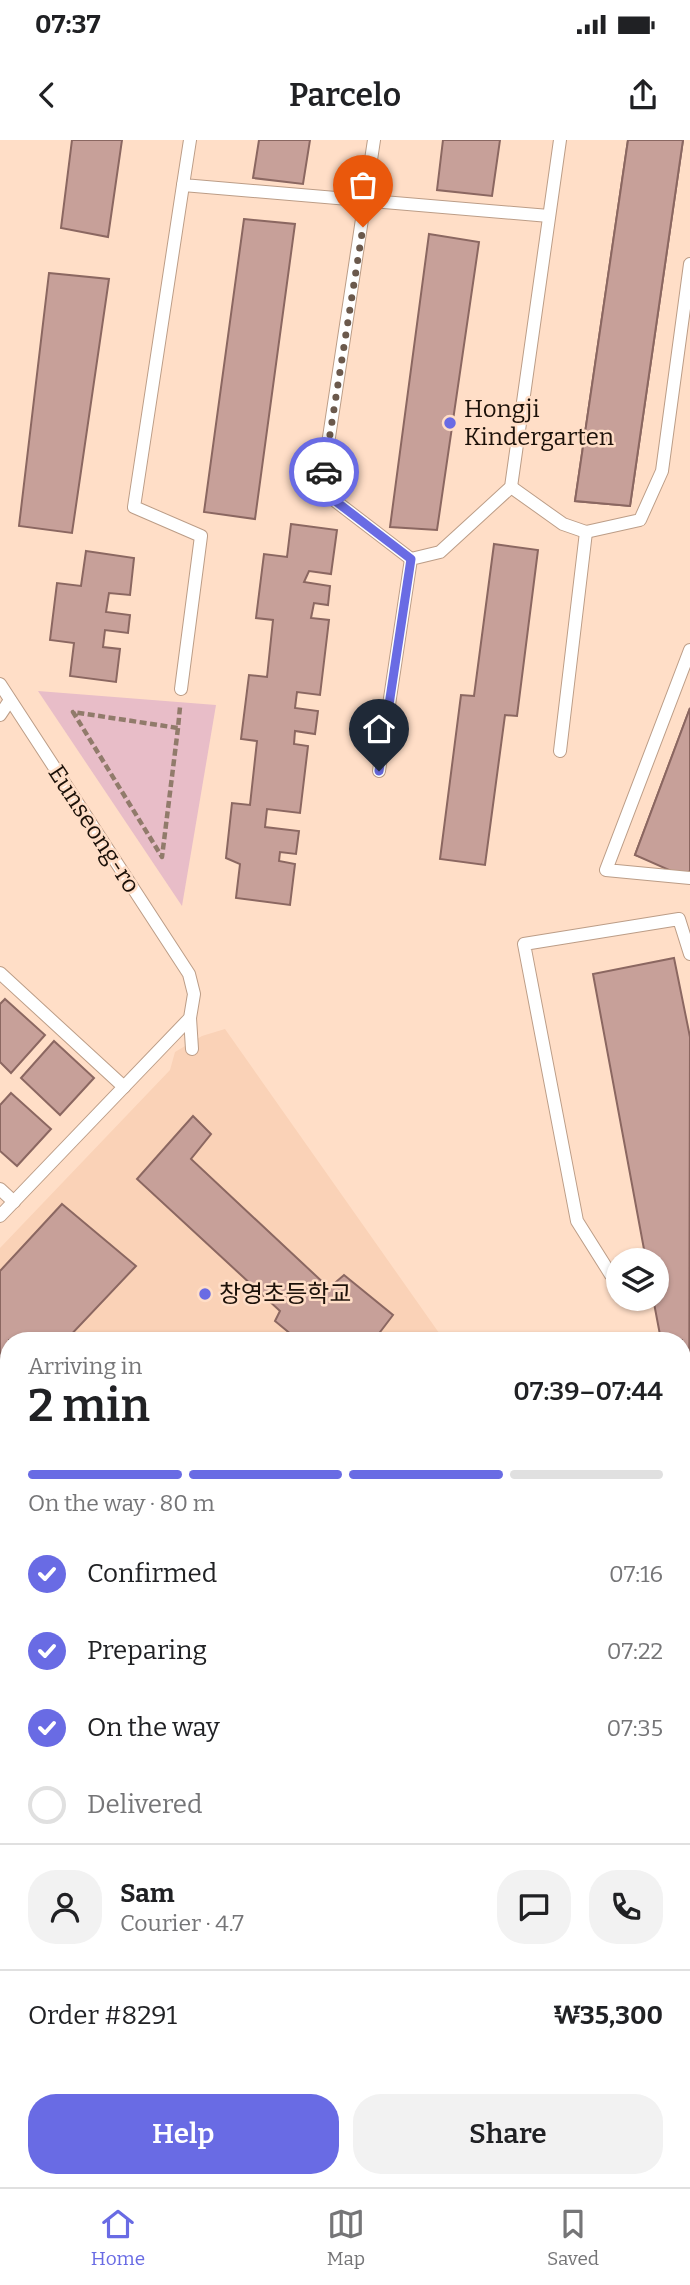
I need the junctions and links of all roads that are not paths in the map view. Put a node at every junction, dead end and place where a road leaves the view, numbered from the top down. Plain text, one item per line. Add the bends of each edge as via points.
1 (190, 140) edge
2 (374, 140) edge
3 (560, 140) edge
4 (183, 185) junction
5 (367, 201) junction
6 (549, 216) junction
7 (690, 264) edge
8 (510, 487) junction
9 (586, 532) junction
10 (411, 559) junction
11 (690, 650) edge
12 (0, 684) edge
13 (181, 689) road end
14 (10, 700) junction
15 (0, 715) edge
16 (560, 751) dead end
17 (379, 771) dead end
18 (690, 878) edge
19 (690, 954) edge
20 (0, 973) edge
21 (190, 1018) junction
22 (192, 1049) dead end
23 (124, 1087) junction
24 (0, 1189) edge
25 (14, 1202) junction
26 (0, 1216) edge
27 (606, 1267) edge

1 - 4 lane
2 - 5 lane
3 - 6 lane
4 - 5 lane
4 - 13 lane via 135,507 201,536
5 - 6 lane
5 - 10 lane via 321,490
6 - 8 lane
7 - 9 lane via 662,471 640,520
8 - 9 lane via 563,524
8 - 10 lane via 440,552
9 - 16 lane
10 - 17 lane
11 - 18 lane via 606,870
12 - 14 lane, Eunseong-ro
14 - 15 lane
14 - 21 lane, Eunseong-ro via 189,974 194,994
19 - 27 lane via 679,919 524,944 578,1221
20 - 23 lane
21 - 22 lane
21 - 23 lane
23 - 25 lane
24 - 25 lane
25 - 26 lane

